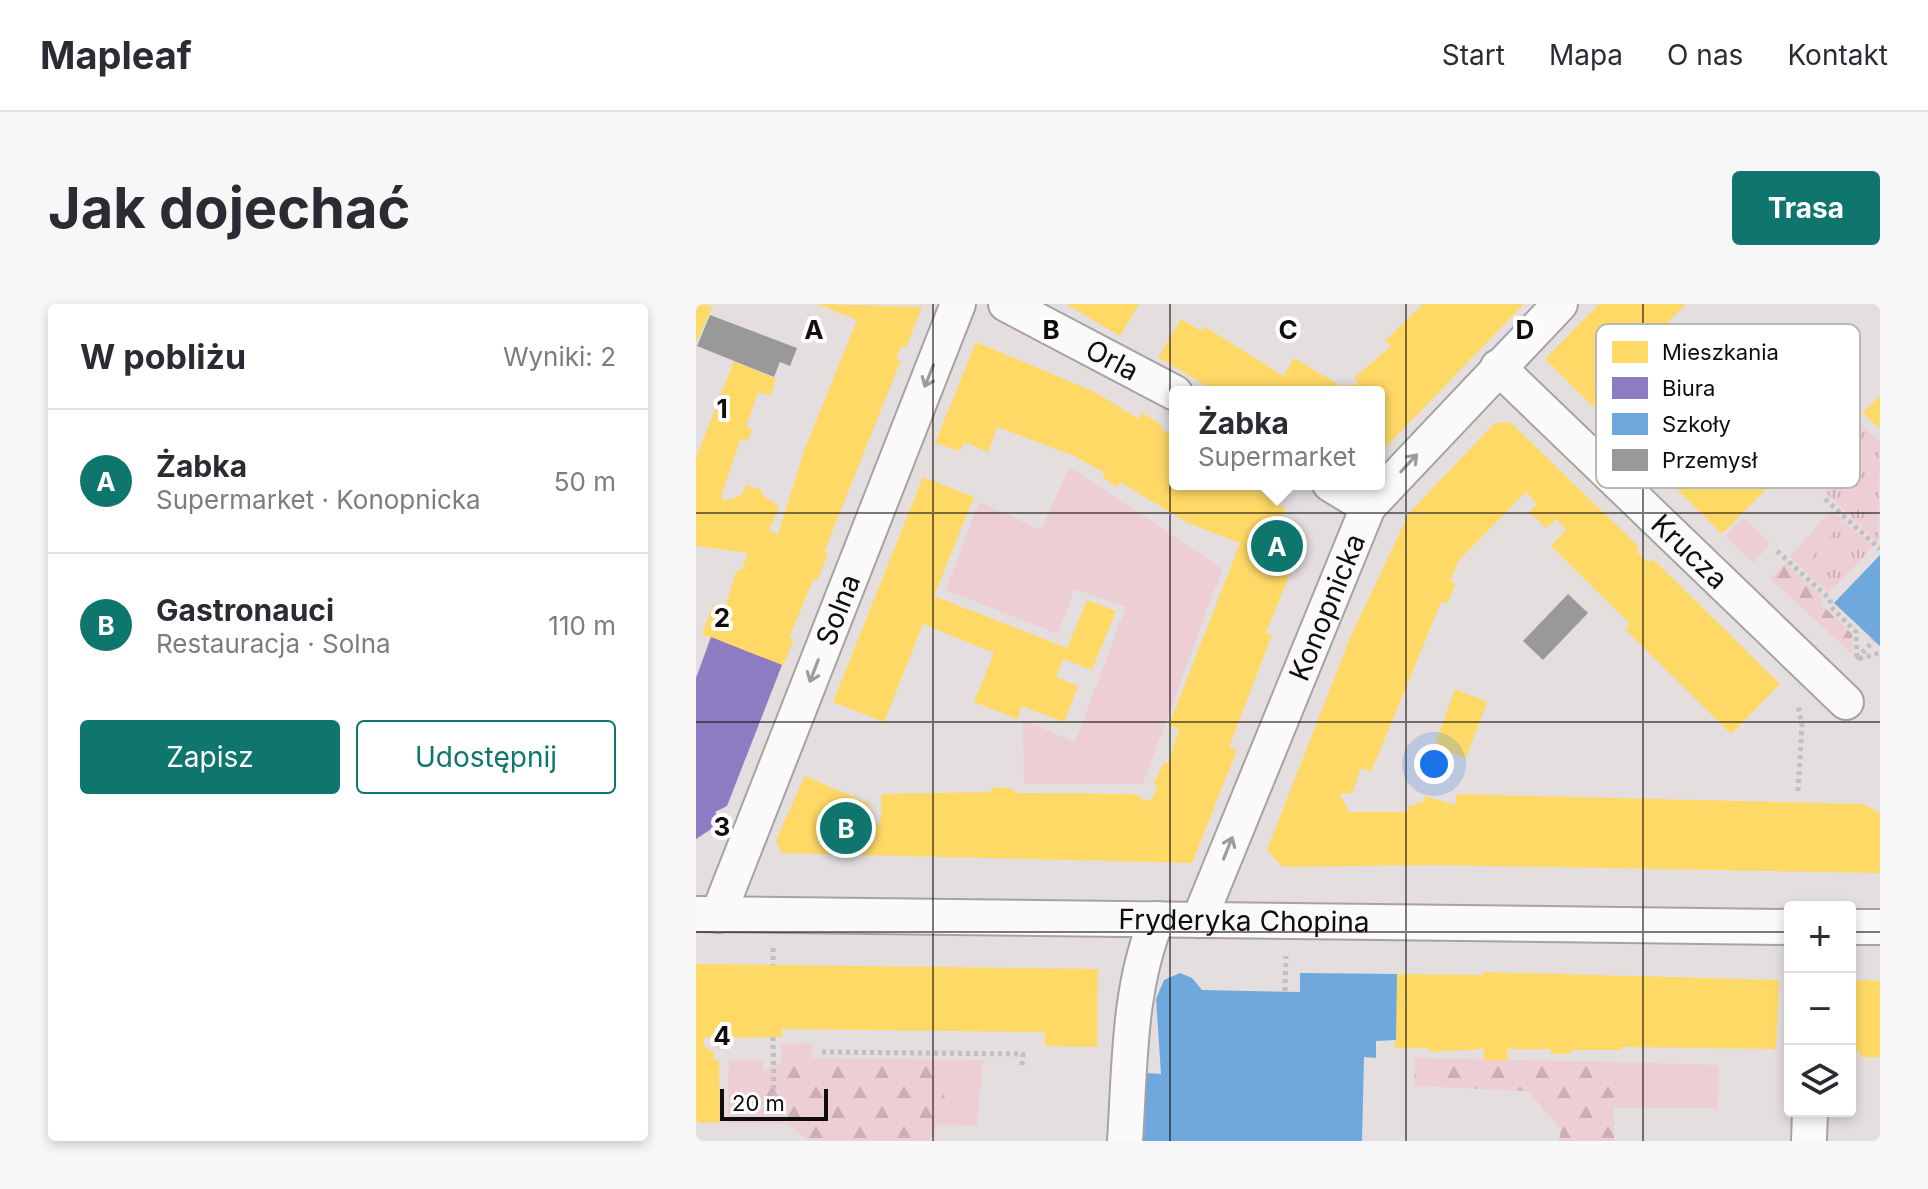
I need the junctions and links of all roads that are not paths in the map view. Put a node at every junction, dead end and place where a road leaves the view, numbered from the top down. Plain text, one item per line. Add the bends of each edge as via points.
1 (958, 304) edge
2 (1006, 304) edge
3 (1560, 304) edge
4 (1498, 367) junction
5 (1169, 390) edge
6 (1596, 461) edge
7 (1624, 488) edge
8 (1385, 489) edge
9 (1340, 490) edge
10 (1384, 490) edge
11 (1368, 507) junction
12 (1846, 702) dead end
13 (707, 914) edge
14 (1157, 919) junction
15 (1199, 920) junction
16 (1784, 927) edge
17 (1856, 927) edge
18 (1880, 927) edge
19 (1810, 1117) edge
20 (1125, 1141) edge
21 (1809, 1141) edge

1 -> 13 street, Solna
2 - 5 street, Orla
3 - 4 street, Konopnicka
4 - 6 street, Krucza
8 -> 4 street, Konopnicka
7 - 12 street, Krucza
9 - 11 street
11 -> 10 street, Konopnicka
15 -> 11 street, Konopnicka
13 - 14 street, Fryderyka Chopina
14 - 15 street, Fryderyka Chopina
14 - 20 street via 1144,950 1132,1025
15 - 16 street, Fryderyka Chopina
17 - 18 street
19 - 21 street

